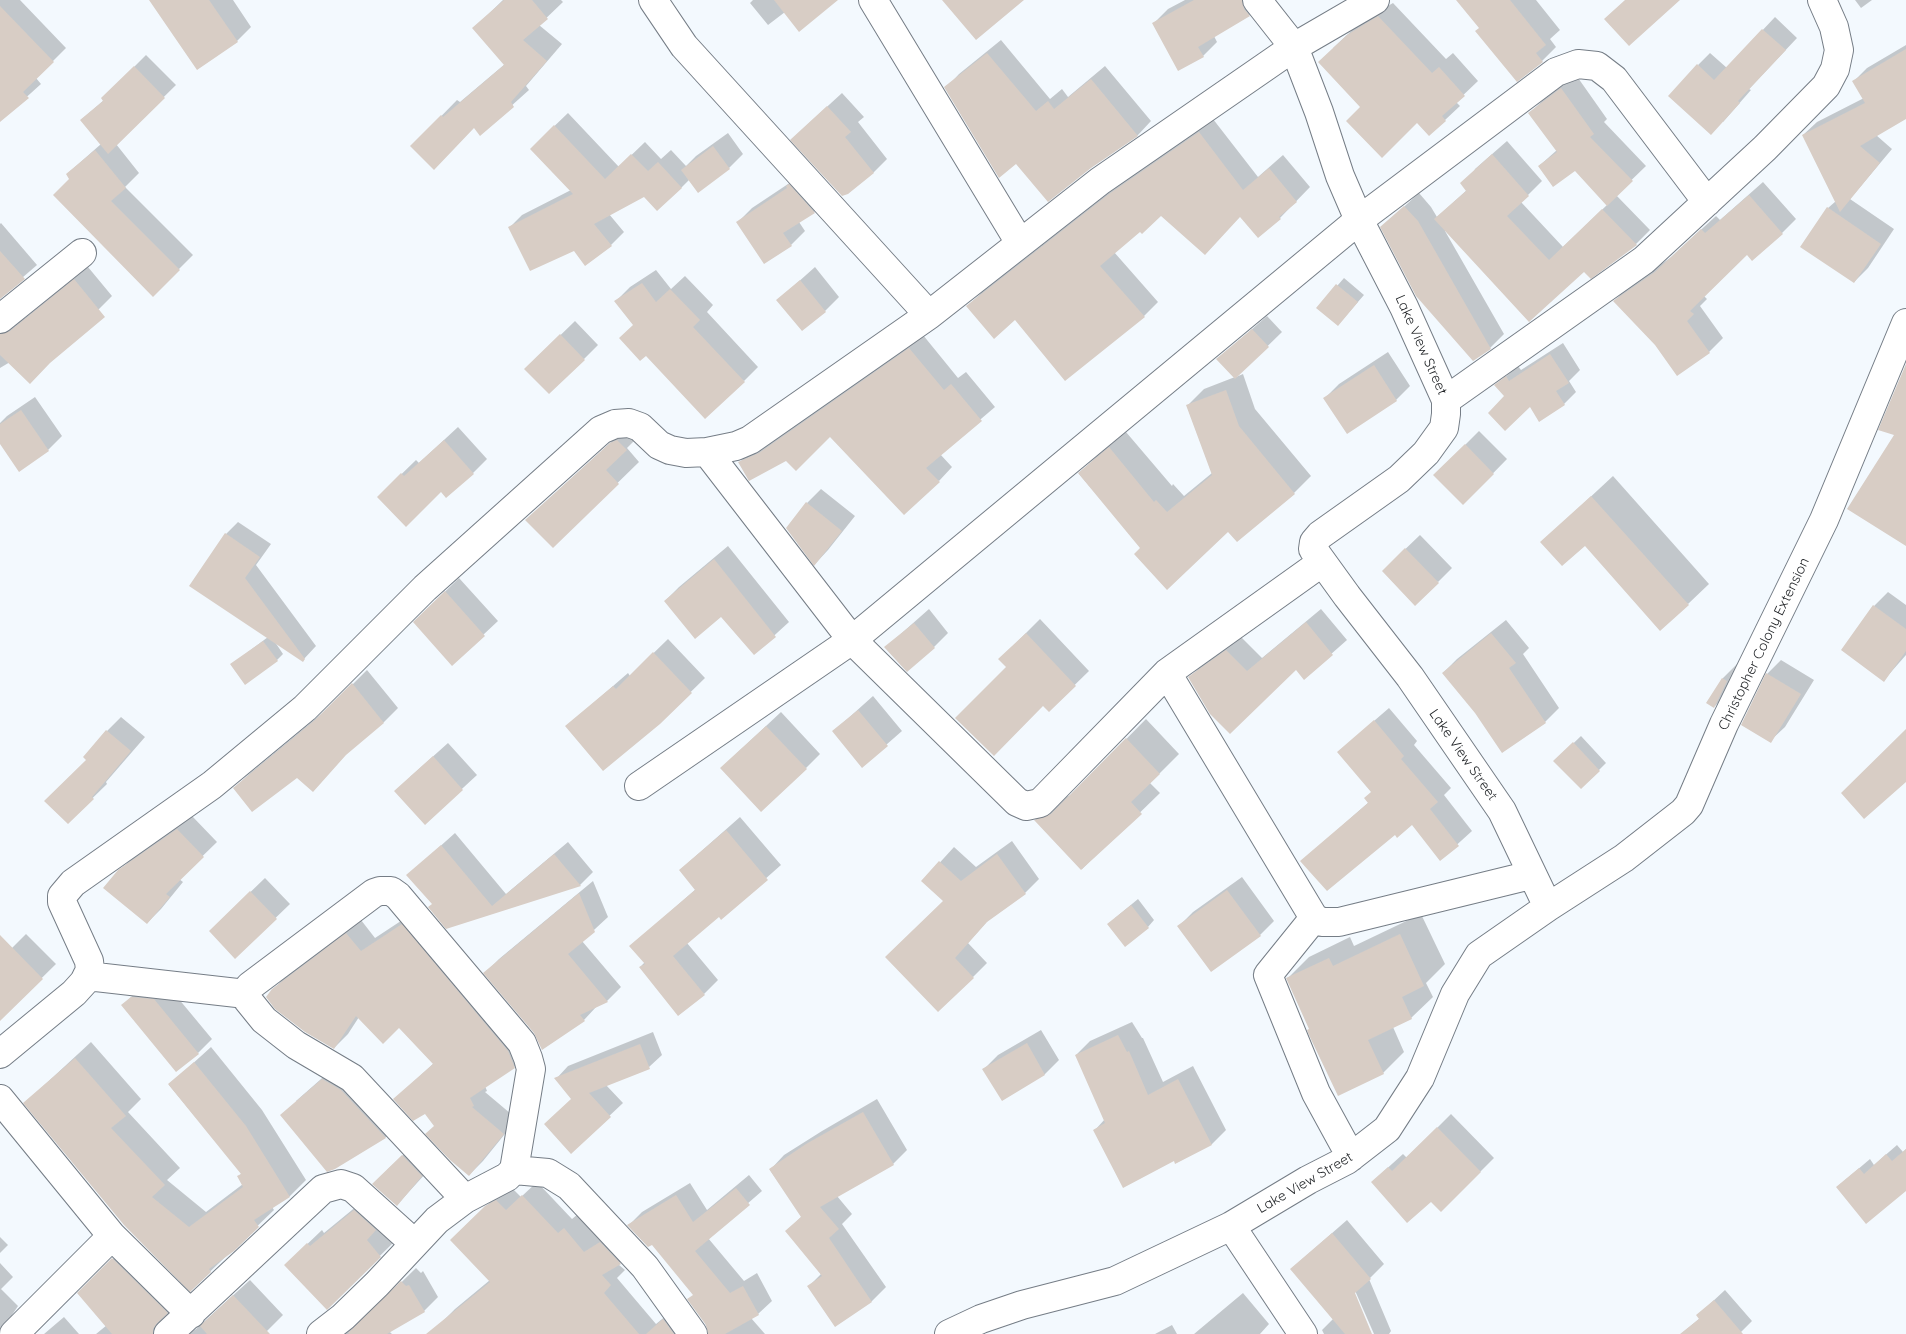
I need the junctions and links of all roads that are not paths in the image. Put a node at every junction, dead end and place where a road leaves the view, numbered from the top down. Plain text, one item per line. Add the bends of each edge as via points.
1 (653, 0) edge
2 (873, 0) edge
3 (1257, 0) edge
4 (1375, 0) edge
5 (1822, 0) edge
6 (1294, 47) junction
7 (1706, 202) junction
8 (1359, 220) junction
9 (1020, 244) junction
10 (82, 253) dead end
11 (929, 315) junction
12 (0, 319) edge
13 (1906, 323) edge
14 (1446, 400) junction
15 (707, 452) junction
16 (1321, 563) junction
17 (852, 640) junction
18 (1167, 673) junction
19 (638, 786) dead end
20 (1531, 875) junction
21 (1548, 907) junction
22 (1314, 918) junction
23 (87, 976) junction
24 (246, 994) junction
25 (0, 1054) edge
26 (0, 1099) edge
27 (1351, 1157) junction
28 (514, 1170) junction
29 (465, 1199) junction
30 (1231, 1226) junction
31 (112, 1236) junction
32 (414, 1243) junction
33 (191, 1314) junction
34 (14, 1334) edge
35 (168, 1334) edge
36 (321, 1334) edge
37 (693, 1334) edge
38 (949, 1334) edge
39 (1304, 1334) edge

1 - 11 street via 684,46
2 - 9 street
3 - 6 street, Lake View Street
4 - 6 street
5 - 7 street via 1834,27 1839,50 1835,69 1828,81 1765,148
6 - 8 street, Lake View Street
6 - 9 street via 1100,181
7 - 8 street via 1614,79 1597,66 1578,64 1556,72
7 - 14 street via 1644,260
8 - 14 street, Lake View Street via 1404,307
8 - 17 street
9 - 11 street
10 - 12 street
11 - 15 street via 750,440
13 - 21 street, Christopher Colony Extension via 1824,520 1724,724 1690,805 1624,858
14 - 16 street, Lake View Street via 1444,428 1426,453 1399,479 1314,542 1313,549
15 - 17 street
15 - 23 street via 670,450 659,445 640,427 629,423 601,430 425,588 305,708 212,785 73,883 62,896 62,902 89,961
16 - 18 street
16 - 20 street, Lake View Street via 1410,677 1502,811
17 - 18 street via 1017,802 1026,806 1045,798
17 - 19 street
18 - 22 street
20 - 21 street, Lake View Street
20 - 22 street via 1339,922
21 - 27 street, Lake View Street via 1479,954 1455,994 1420,1078 1387,1129
22 - 27 street via 1268,975 1316,1093
23 - 24 street
23 - 25 street via 74,993
24 - 28 street via 250,986 374,893 380,890 395,893 522,1043 531,1069
24 - 29 street via 264,1020 296,1045 352,1078
26 - 31 street
27 - 30 street, Lake View Street
28 - 29 street
28 - 37 street via 548,1173 569,1186 645,1267
29 - 32 street
30 - 38 street, Lake View Street via 1115,1282 1022,1305
30 - 39 street
31 - 33 street
31 - 34 street
32 - 33 street via 352,1188 341,1184 324,1189
32 - 36 street via 377,1284
33 - 35 street

